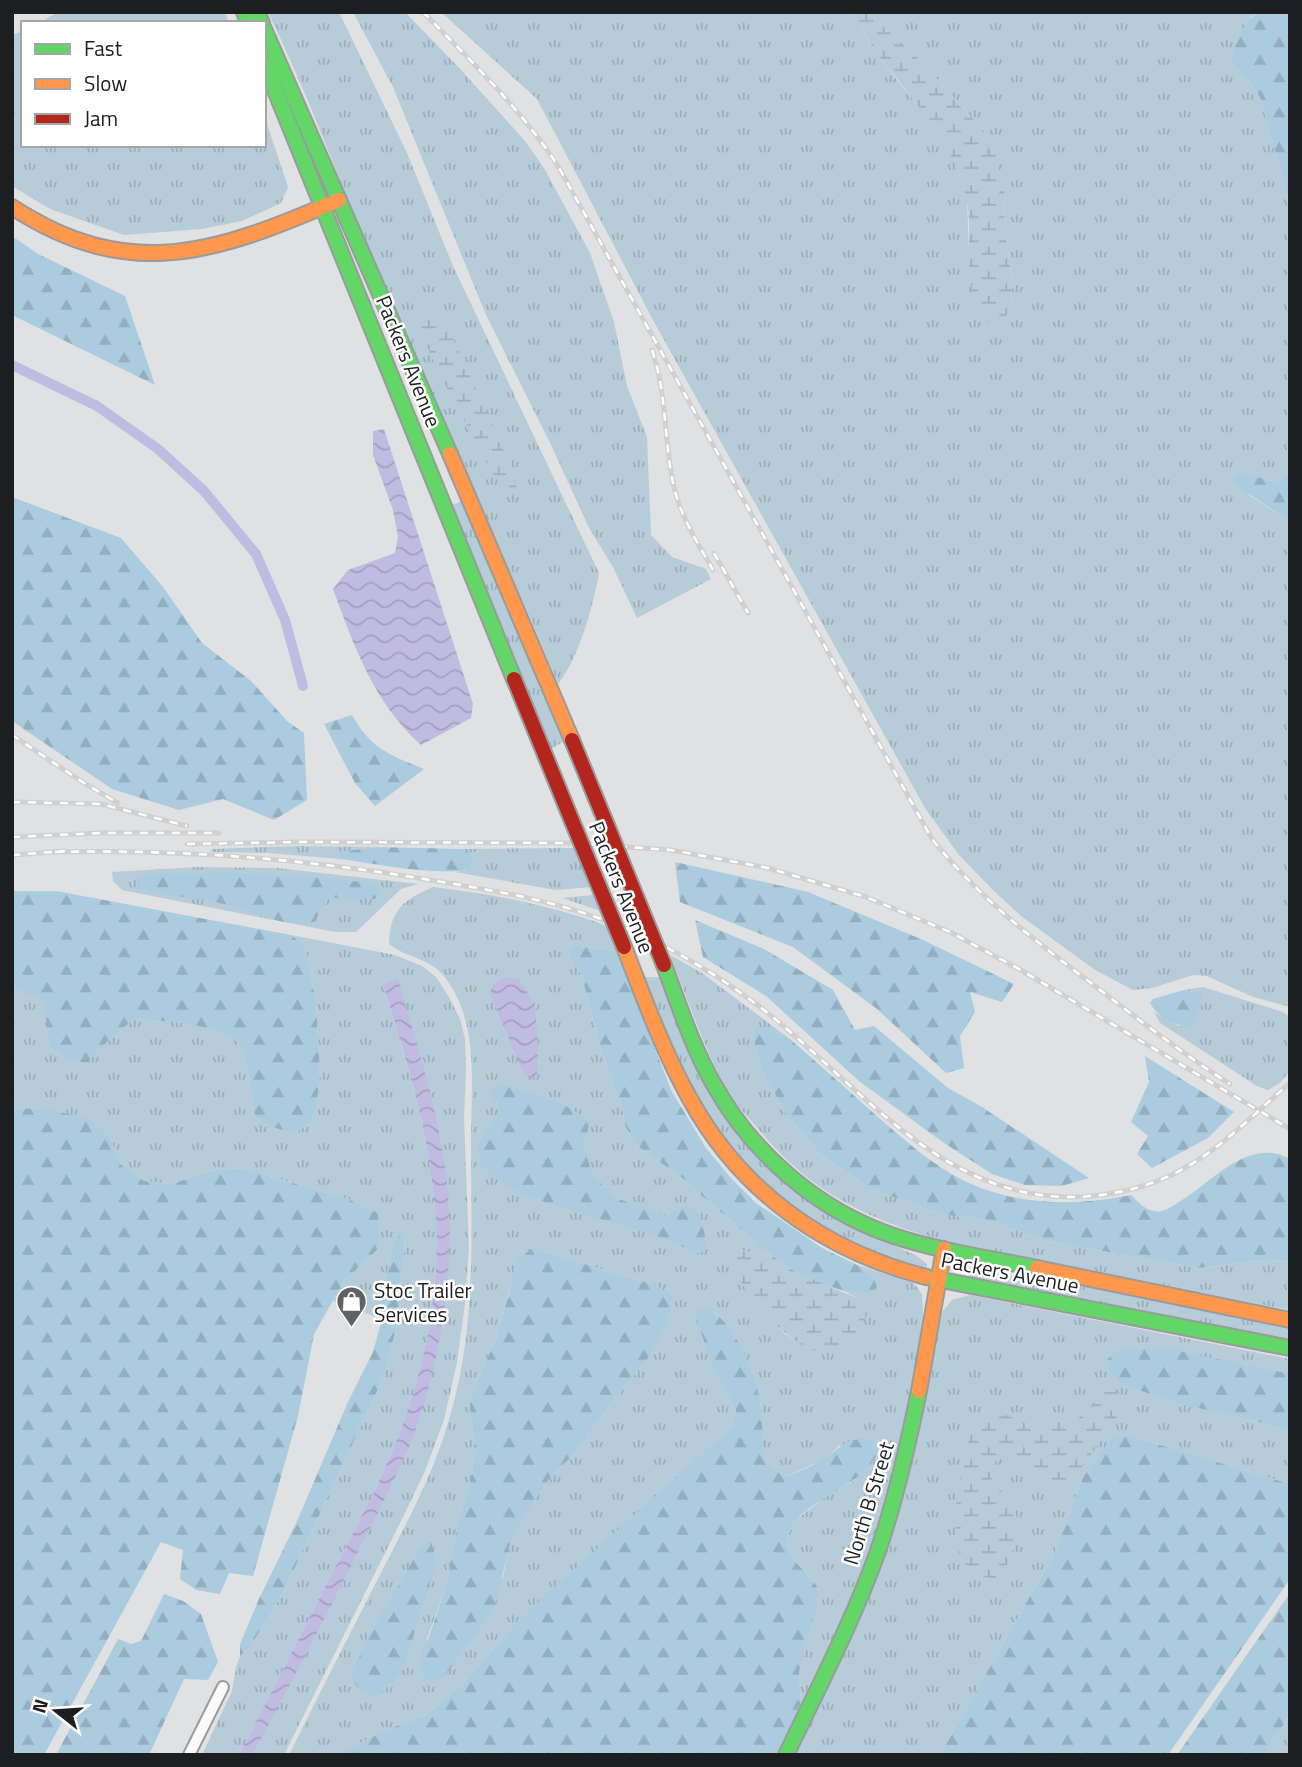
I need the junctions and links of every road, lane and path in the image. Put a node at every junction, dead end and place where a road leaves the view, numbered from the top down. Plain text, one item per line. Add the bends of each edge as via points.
1 (266, 34) edge
2 (266, 68) edge
3 (339, 200) junction
4 (323, 207) junction
5 (12, 208) edge
6 (944, 1250) junction
7 (939, 1280) junction
8 (1290, 1320) edge
9 (1290, 1348) edge
10 (223, 1688) dead end
11 (189, 1755) edge
12 (786, 1755) edge

1 - 3 main road, Packers Avenue
2 - 4 main road, Packers Avenue
3 - 4 main road
3 - 6 main road, Packers Avenue, bridge via 538,658 701,1059 721,1097 769,1158 841,1213 893,1236
4 - 5 main road via 241,239 172,253 113,250 80,242
4 - 7 main road, Packers Avenue, bridge via 685,1092 721,1149 783,1209 832,1241 881,1264
6 - 7 main road, North B Street
6 - 8 main road, Packers Avenue
7 - 9 main road, Packers Avenue
7 - 12 main road, North B Street via 909,1439 888,1521 856,1606
10 - 11 street

